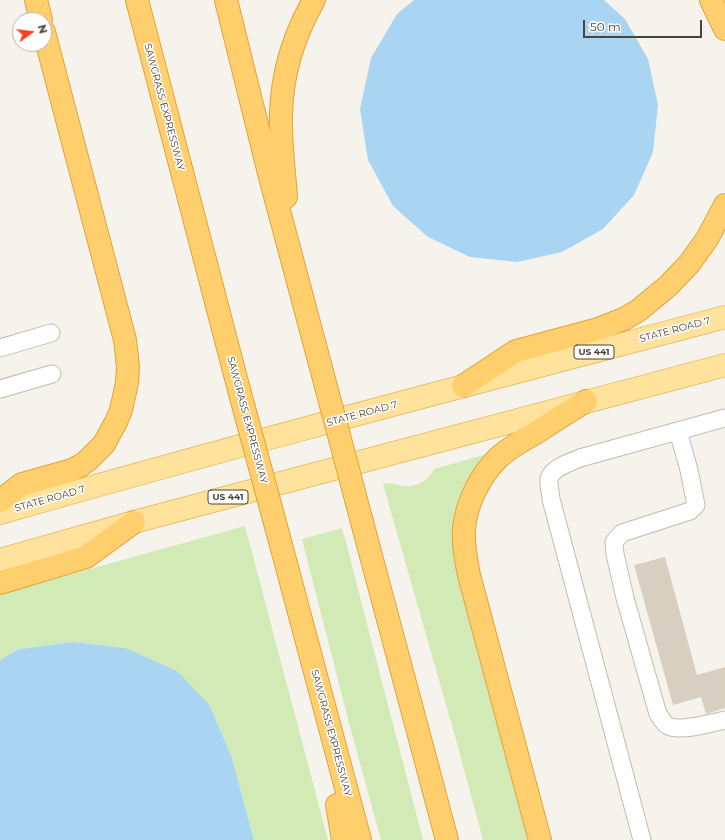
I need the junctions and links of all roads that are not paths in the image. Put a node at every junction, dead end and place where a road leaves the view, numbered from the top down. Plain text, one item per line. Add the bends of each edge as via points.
1 (36, 0) edge
2 (137, 0) edge
3 (226, 0) edge
4 (314, 0) edge
5 (711, 0) edge
6 (39, 12) edge
7 (725, 29) edge
8 (49, 52) edge
9 (725, 205) edge
10 (291, 256) junction
11 (725, 317) edge
12 (51, 333) dead end
13 (0, 348) edge
14 (725, 365) edge
15 (52, 374) dead end
16 (463, 386) junction
17 (0, 390) edge
18 (586, 401) junction
19 (725, 418) edge
20 (678, 431) junction
21 (0, 501) edge
22 (0, 513) edge
23 (134, 522) junction
24 (0, 560) edge
25 (0, 583) edge
26 (317, 679) junction
27 (725, 720) edge
28 (343, 840) edge
29 (360, 840) edge
30 (447, 840) edge
31 (540, 840) edge
32 (642, 840) edge

1 - 6 highway
2 - 26 highway, SAWGRASS EXPRESSWAY, bridge
3 - 10 highway
4 - 10 highway via 295,42 282,96 281,131
5 - 7 highway
8 - 21 highway via 125,340 127,383 116,422 104,444 88,460 72,470 22,484
9 - 16 highway via 707,239 689,264 639,310 598,329 516,351
10 - 30 highway, bridge
11 - 16 main road, STATE ROAD 7 / US 441
12 - 13 street
14 - 18 main road, US 441
15 - 17 street
16 - 22 main road, STATE ROAD 7 / US 441
18 - 23 main road, US 441
18 - 31 highway via 515,445 498,459 480,482 464,528 464,550 469,575
19 - 20 street
20 - 27 street via 690,470 696,505 690,511 622,533 614,542 615,554 658,714 667,726 674,728
20 - 32 street via 580,458 554,471 549,480 551,499
23 - 24 main road, US 441
23 - 25 highway via 86,557
26 - 28 highway
26 - 29 highway, SAWGRASS EXPRESSWAY

